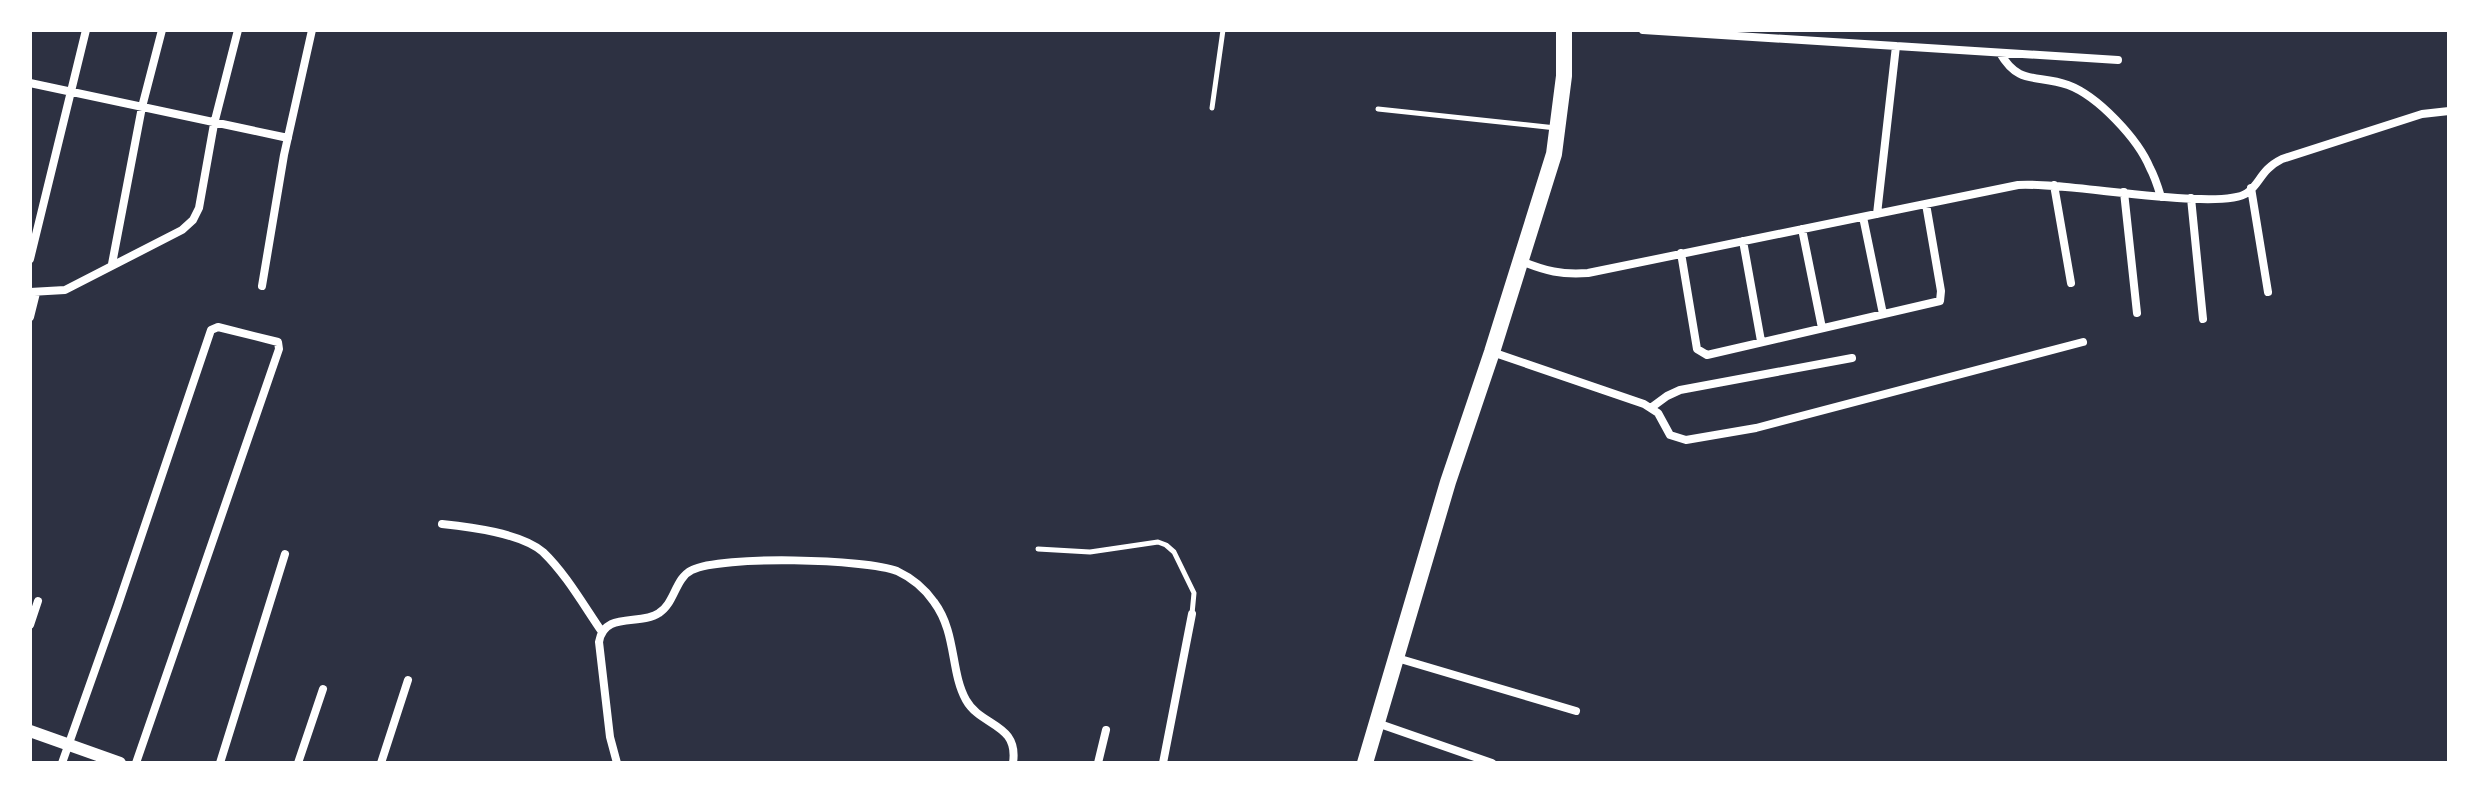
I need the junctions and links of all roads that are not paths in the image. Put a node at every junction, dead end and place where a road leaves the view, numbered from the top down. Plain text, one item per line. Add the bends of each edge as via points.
1 (86, 30) edge
2 (162, 30) edge
3 (238, 30) edge
4 (312, 30) edge
5 (1223, 30) edge
6 (1564, 30) edge
7 (1643, 30) edge
8 (1764, 34) edge
9 (1896, 46) junction
10 (2000, 53) junction
11 (2118, 60) dead end
12 (30, 83) edge
13 (71, 92) junction
14 (142, 107) junction
15 (1212, 108) dead end
16 (1378, 109) dead end
17 (2449, 111) edge
18 (214, 124) junction
19 (1557, 128) junction
20 (288, 138) junction
21 (2054, 185) junction
22 (2251, 188) junction
23 (2124, 192) junction
24 (2161, 197) junction
25 (2191, 198) junction
26 (1926, 204) junction
27 (1877, 214) junction
28 (1863, 217) junction
29 (1802, 229) junction
30 (1743, 241) junction
31 (1681, 253) junction
32 (30, 259) edge
33 (1521, 261) junction
34 (112, 264) junction
35 (2071, 283) dead end
36 (262, 286) dead end
37 (33, 292) edge
38 (2268, 292) dead end
39 (2137, 313) dead end
40 (1883, 314) junction
41 (30, 317) edge
42 (2203, 319) dead end
43 (1822, 328) junction
44 (1761, 341) junction
45 (2083, 342) dead end
46 (1492, 352) junction
47 (1852, 358) dead end
48 (1652, 407) junction
49 (442, 524) dead end
50 (1038, 549) dead end
51 (285, 554) dead end
52 (38, 601) dead end
53 (1192, 614) joint
54 (30, 625) edge
55 (602, 632) junction
56 (1397, 658) junction
57 (408, 680) dead end
58 (323, 689) dead end
59 (1576, 711) dead end
60 (1377, 723) junction
61 (1106, 730) dead end
62 (30, 731) edge
63 (68, 745) junction
64 (62, 763) edge
65 (120, 763) edge
66 (136, 763) edge
67 (220, 763) edge
68 (298, 763) edge
69 (381, 763) edge
70 (617, 763) edge
71 (1013, 763) edge
72 (1098, 763) edge
73 (1163, 763) edge
74 (1365, 763) edge
75 (1492, 763) edge

1 - 13 street
2 - 14 street
3 - 18 street
4 - 20 street
5 - 15 lane
6 - 19 highway
7 - 8 street
8 - 9 street
9 - 10 street
9 - 27 street
10 - 11 street
10 - 24 street via 2017,74 2070,86 2106,109 2149,165
12 - 13 street
13 - 14 street
13 - 32 street
14 - 18 street
14 - 34 street
16 - 19 lane
17 - 22 street via 2422,114 2282,159
18 - 20 street
18 - 34 street via 193,220
19 - 33 highway
20 - 36 street
21 - 23 street
21 - 26 street via 2018,185
21 - 35 street
22 - 25 street via 2238,196
22 - 38 street
23 - 24 street
23 - 39 street
24 - 25 street
25 - 42 street
26 - 27 street
26 - 40 street via 1941,299
27 - 28 street
28 - 29 street
28 - 40 street
29 - 30 street
29 - 43 street
30 - 31 street
30 - 44 street
31 - 33 street via 1567,275
31 - 44 street via 1697,349 1707,355
33 - 46 highway
34 - 37 street via 65,290
37 - 41 street
40 - 43 street
43 - 44 street
45 - 48 street via 1756,428 1686,440 1670,435
46 - 48 street
46 - 56 highway
47 - 48 street via 1680,390
49 - 55 street via 533,545
50 - 53 lane via 1090,552 1166,545 1194,593
51 - 67 street
52 - 54 street
53 - 73 street
55 - 70 street via 606,705
55 - 71 street via 614,622 659,613 683,576 696,568 772,559 895,570 936,603 963,695 974,711 1008,735
56 - 59 street
56 - 60 highway
57 - 69 street
58 - 68 street
60 - 74 highway
60 - 75 street
61 - 72 street
62 - 63 street
63 - 64 street
63 - 65 street
63 - 66 street via 211,330 218,327 278,342

